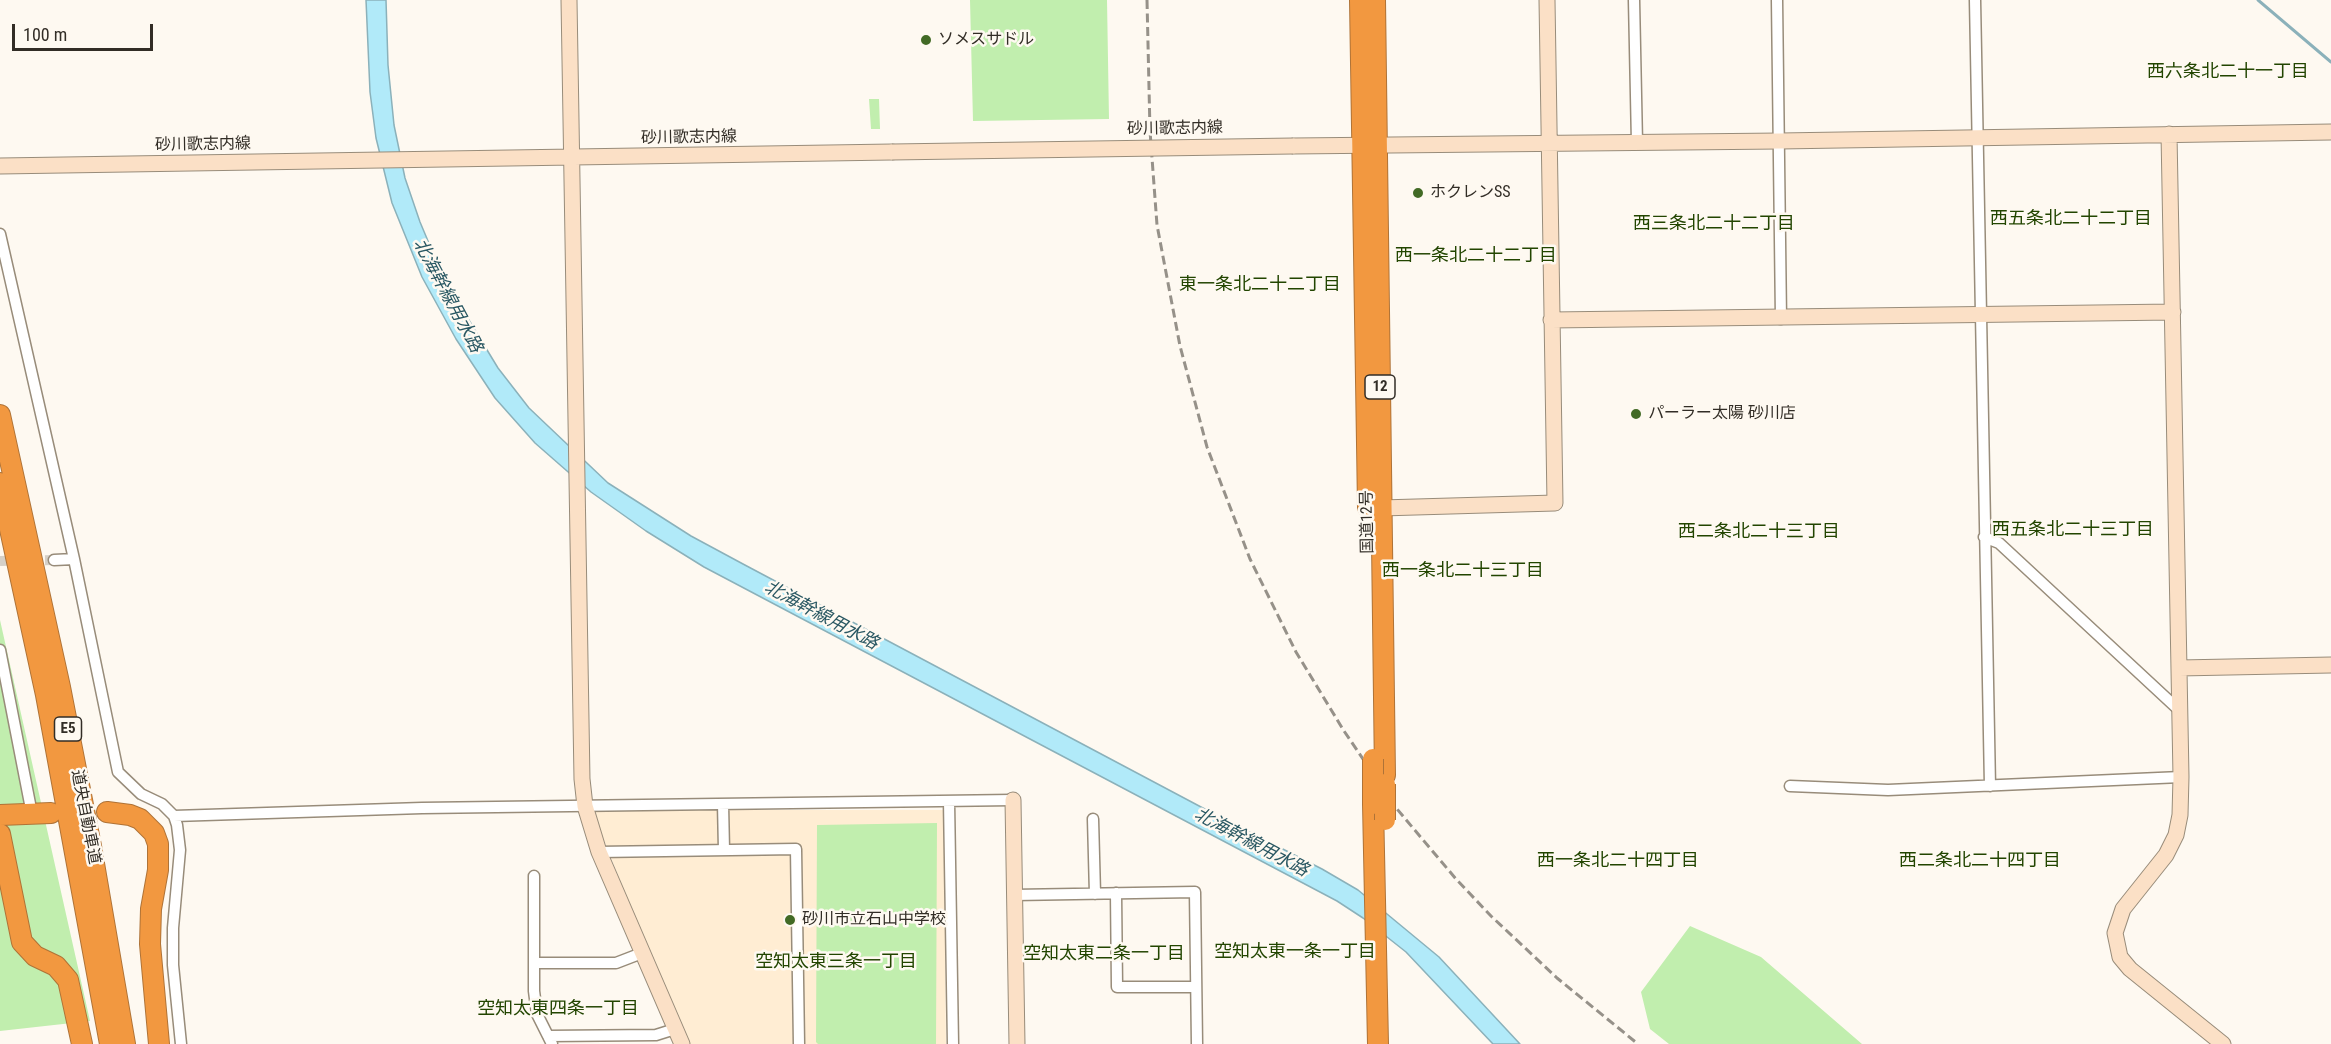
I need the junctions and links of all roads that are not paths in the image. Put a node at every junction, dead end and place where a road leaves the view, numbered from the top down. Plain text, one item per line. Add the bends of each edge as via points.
1 (569, 0) edge
2 (1360, 0) edge
3 (1375, 0) edge
4 (1547, 0) edge
5 (1634, 0) edge
6 (1778, 0) edge
7 (1975, 0) edge
8 (2331, 132) edge
9 (2169, 134) junction
10 (1977, 138) junction
11 (1780, 141) junction
12 (1549, 143) junction
13 (1637, 143) junction
14 (1369, 145) junction
15 (571, 158) junction
16 (0, 166) edge
17 (0, 234) edge
18 (2173, 312) junction
19 (1981, 314) junction
20 (1781, 318) junction
21 (1551, 320) junction
22 (0, 415) edge
23 (0, 483) edge
24 (1381, 508) junction
25 (1984, 537) junction
26 (74, 559) junction
27 (54, 560) tunnel mouth
28 (0, 650) edge
29 (2331, 665) edge
30 (2179, 668) junction
31 (2179, 710) junction
32 (2181, 777) junction
33 (1790, 786) dead end
34 (1990, 786) junction
35 (1013, 800) joint
36 (949, 801) junction
37 (723, 804) junction
38 (585, 806) junction
39 (107, 812) dead end
40 (42, 814) joint
41 (0, 815) edge
42 (174, 816) junction
43 (1094, 819) dead end
44 (0, 834) edge
45 (724, 850) junction
46 (598, 852) junction
47 (534, 876) dead end
48 (1381, 892) junction
49 (1116, 893) junction
50 (1095, 894) junction
51 (1014, 895) junction
52 (642, 953) junction
53 (1382, 960) junction
54 (534, 963) junction
55 (1196, 987) junction
56 (675, 1029) junction
57 (550, 1040) edge
58 (121, 1041) edge
59 (82, 1044) edge
60 (159, 1044) edge
61 (181, 1044) edge
62 (682, 1044) edge
63 (799, 1044) edge
64 (953, 1044) edge
65 (1017, 1044) edge
66 (1197, 1044) edge
67 (1378, 1044) edge
68 (1389, 1044) edge
69 (2223, 1044) edge

1 - 15 street
2 - 14 highway, 国道12号 / 12
3 - 14 highway, 国道12号 / 12
4 - 12 street
5 - 13 street
6 - 11 street
7 - 10 street
8 - 9 street, 砂川歌志内線
9 - 10 street, 砂川歌志内線
9 - 18 street
10 - 11 street, 砂川歌志内線
10 - 19 street
11 - 13 street, 砂川歌志内線
11 - 20 street
12 - 13 street, 砂川歌志内線
12 - 14 street, 砂川歌志内線
12 - 21 street
14 - 15 street, 砂川歌志内線, bridge
14 - 24 highway, 国道12号 / 12
14 - 48 highway, 国道12号 / 12, bridge via 1372,804
15 - 16 street, 砂川歌志内線
15 - 38 street
17 - 26 street
18 - 19 street
18 - 30 street
19 - 20 street
19 - 25 street
20 - 21 street
21 - 24 street via 1555,503
22 - 58 highway, 道央自動車道 / E5 via 91,846
23 - 58 highway, 道央自動車道 / E5
24 - 48 highway, 国道12号 / 12, bridge via 1385,775
25 - 31 street via 1999,543
25 - 34 street
26 - 27 street
26 - 42 street via 118,772 141,794 162,804
28 - 40 street
29 - 30 street
30 - 31 street
31 - 32 street
32 - 34 street
32 - 69 street via 2176,834 2166,855 2123,909 2115,933 2116,944 2130,969
33 - 34 street via 1888,790
35 - 36 street
35 - 51 street
36 - 37 street
36 - 64 street
37 - 38 street
37 - 45 street
38 - 42 street
38 - 46 street
39 - 60 highway via 140,819 154,833 158,844 150,944
40 - 41 highway
42 - 61 street via 180,850 173,928
43 - 50 street
44 - 59 highway via 22,942 35,956 56,966 68,980
45 - 46 street
45 - 63 street via 796,849
46 - 52 street
47 - 54 street
48 - 53 highway, 国道12号 / 12
49 - 50 street
49 - 55 street via 1117,987
49 - 55 street via 1195,892
50 - 51 street
51 - 65 street
52 - 54 street via 616,963
52 - 56 street
53 - 67 highway, 国道12号 / 12
53 - 68 highway, 国道12号 / 12
54 - 57 street via 537,1014
55 - 66 street
56 - 57 street via 657,1035
56 - 62 street

